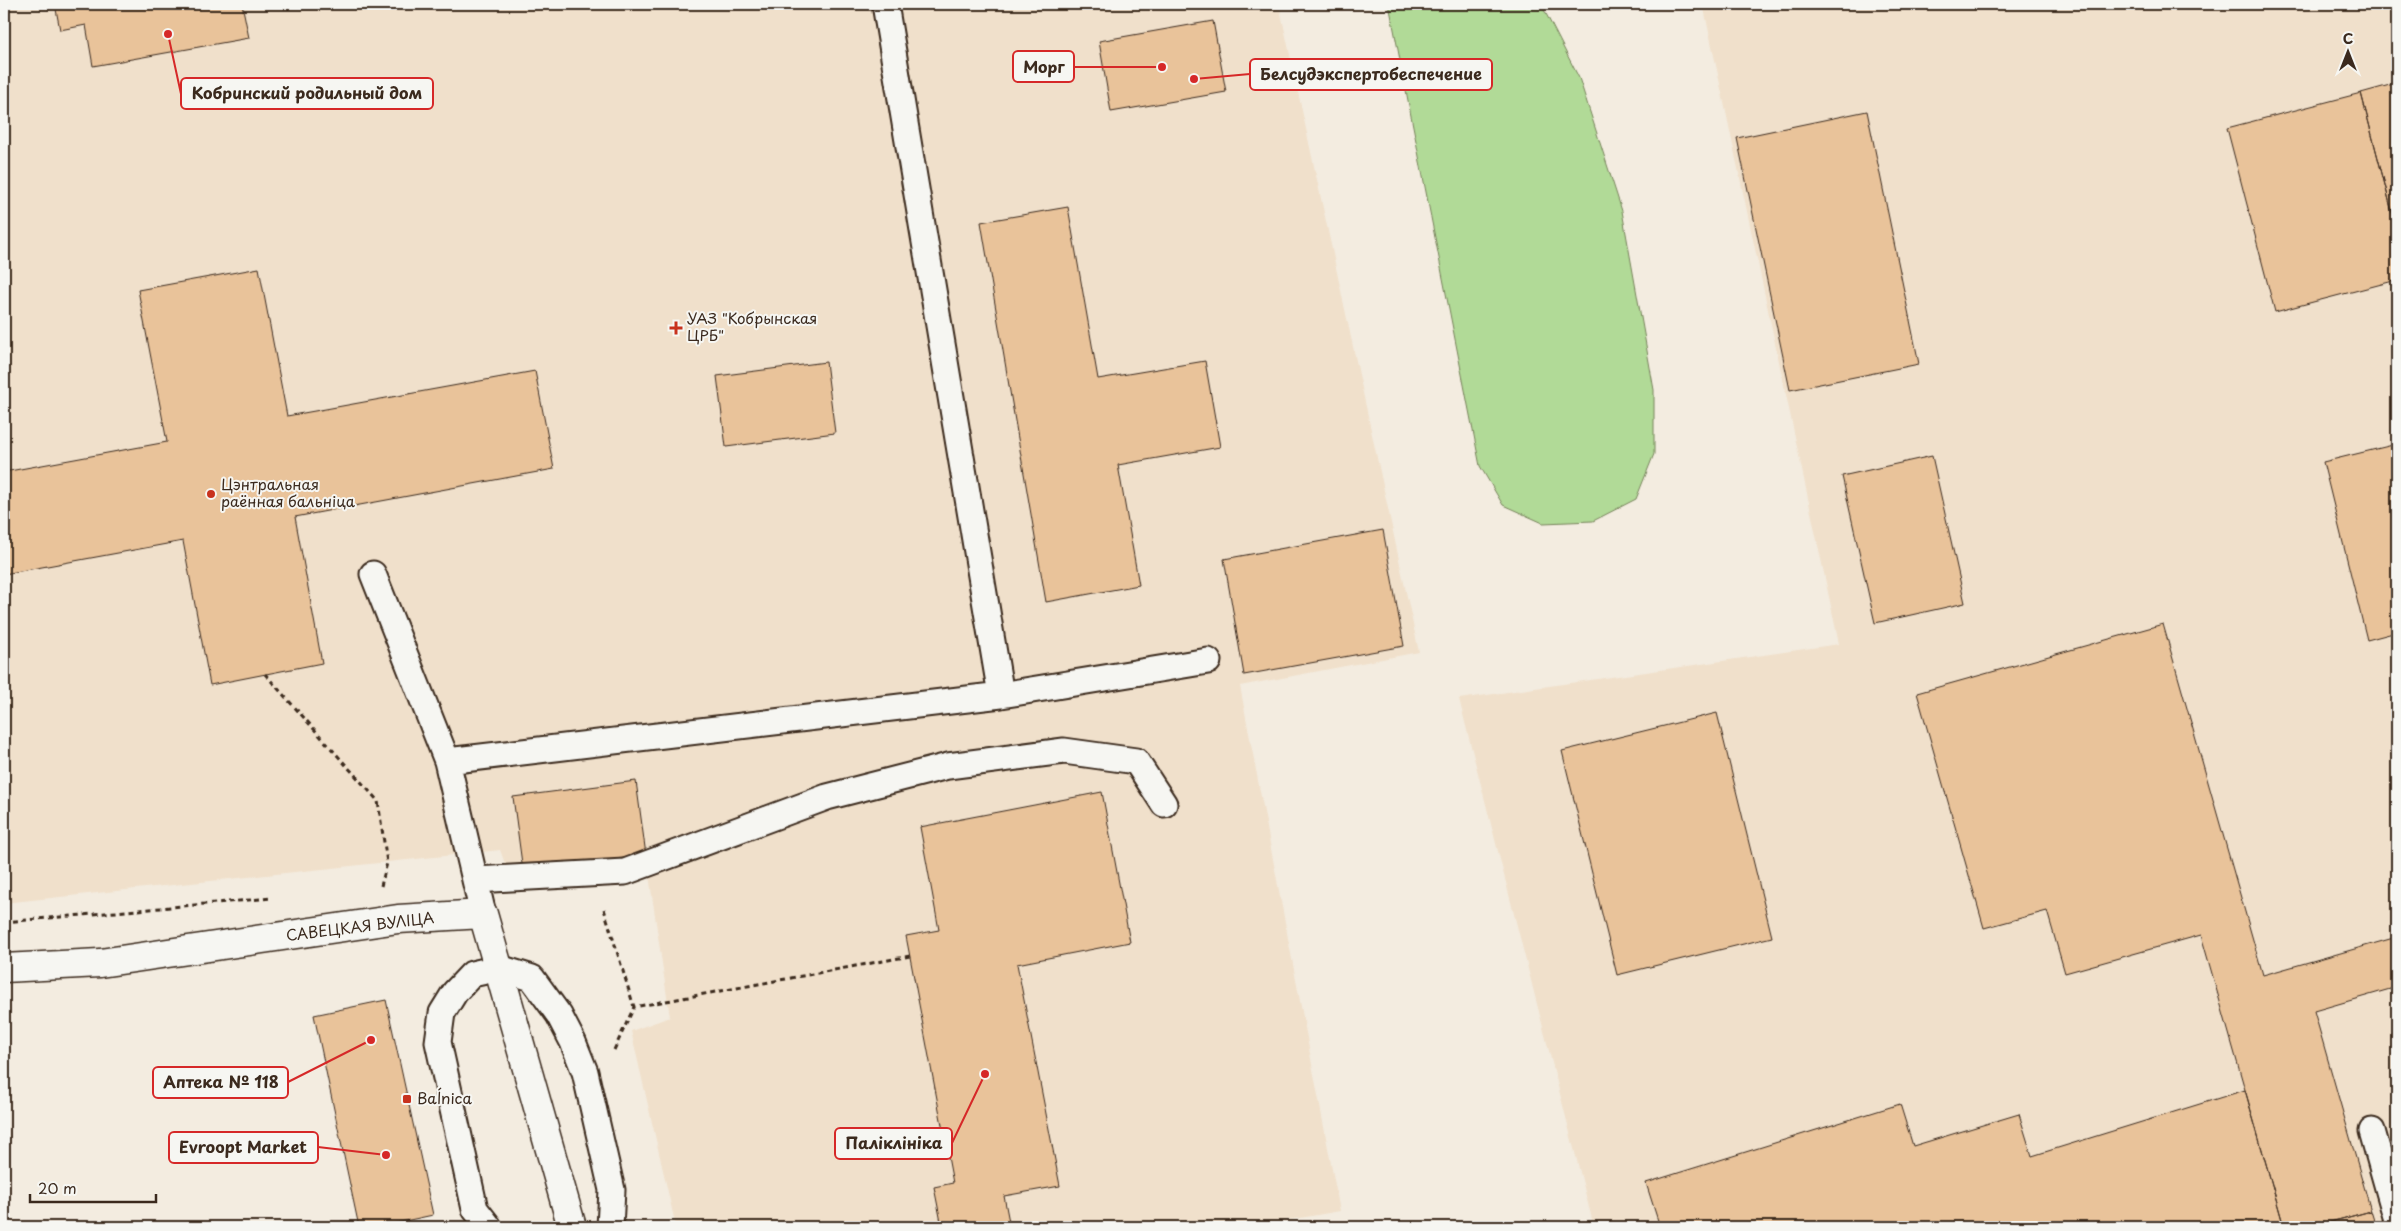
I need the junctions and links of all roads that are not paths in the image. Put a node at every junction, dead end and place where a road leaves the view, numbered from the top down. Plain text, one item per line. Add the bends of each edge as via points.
1 (885, 4) edge
2 (373, 574) dead end
3 (1208, 661) dead end
4 (1001, 695) junction
5 (447, 761) junction
6 (1164, 804) dead end
7 (475, 880) junction
8 (483, 914) junction
9 (4, 968) edge
10 (499, 968) junction
11 (2372, 1131) dead end
12 (2397, 1220) edge
13 (489, 1227) edge
14 (572, 1227) edge
15 (610, 1227) edge

1 - 4 lane
2 - 5 lane
3 - 4 lane
4 - 5 lane
5 - 7 lane
6 - 7 lane via 1136,761 1064,751 948,766 826,796 624,872
7 - 8 lane
8 - 9 street, САВЕЦКАЯ ВУЛІЦА via 398,919 100,963
8 - 10 street
10 - 13 lane via 472,974 454,992 442,1013 438,1042 475,1209
10 - 14 street
10 - 15 lane via 532,978 573,1042 585,1072 612,1190
11 - 12 lane

